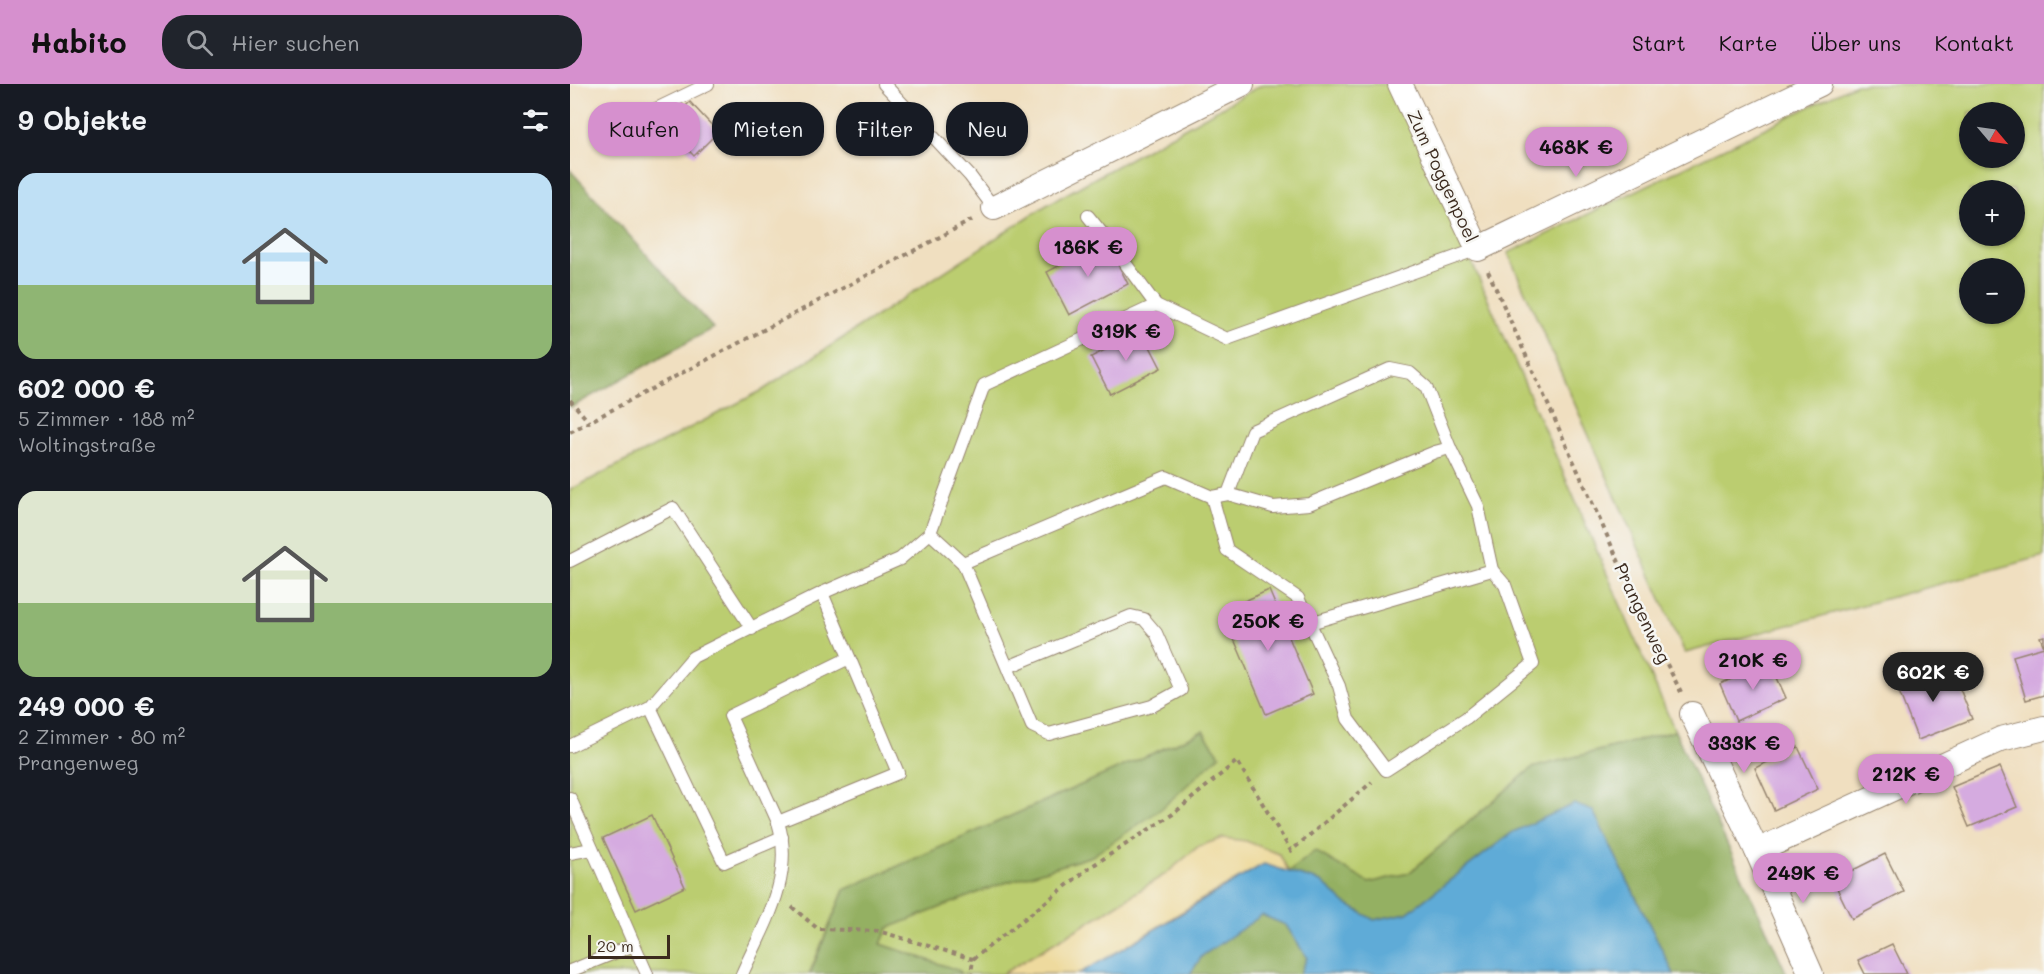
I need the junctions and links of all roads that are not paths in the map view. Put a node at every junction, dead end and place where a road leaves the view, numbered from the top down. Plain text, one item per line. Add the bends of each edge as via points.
1 (708, 84) edge
2 (884, 84) edge
3 (1242, 84) edge
4 (1400, 84) edge
5 (1820, 84) edge
6 (671, 102) edge
7 (994, 208) joint
8 (1088, 216) dead end
9 (1478, 249) junction
10 (1156, 305) junction
11 (1449, 448) junction
12 (1228, 494) junction
13 (1212, 497) junction
14 (930, 533) junction
15 (570, 561) edge
16 (963, 563) junction
17 (1492, 570) junction
18 (822, 593) junction
19 (1310, 623) junction
20 (752, 629) junction
21 (849, 658) junction
22 (1008, 667) junction
23 (650, 707) junction
24 (1692, 714) road end
25 (2044, 728) edge
26 (570, 746) edge
27 (570, 798) edge
28 (778, 822) junction
29 (782, 837) junction
30 (592, 849) junction
31 (1757, 851) junction
32 (570, 853) edge
33 (634, 945) junction
34 (570, 971) edge
35 (647, 974) edge
36 (742, 974) edge
37 (1811, 974) edge

1 - 6 lane
2 - 7 lane via 970,176
3 - 7 street
4 - 9 street, Zum Poggenpoel
5 - 9 street, Zum Poggenpoel
8 - 10 lane
9 - 10 lane via 1227,339
10 - 14 lane via 984,385
11 - 12 lane via 1309,504 1273,507
11 - 12 lane via 1426,387 1410,373 1390,369 1252,431
11 - 17 lane via 1478,507
12 - 13 lane
13 - 16 lane via 1166,477
13 - 19 lane via 1227,550 1298,598
14 - 16 lane
14 - 18 lane via 900,559
15 - 20 lane via 673,508
16 - 22 lane
17 - 19 lane
17 - 19 lane via 1505,585 1533,664 1466,718 1386,770 1348,719 1339,686
18 - 20 lane
18 - 21 lane
20 - 23 lane via 693,657
21 - 28 lane via 730,716
21 - 28 lane via 898,773
22 - 22 lane via 1032,726 1049,734 1152,706 1181,690 1156,633 1144,620 1131,616
23 - 26 lane
23 - 29 lane via 724,862
24 - 31 street
25 - 31 street via 2001,738
27 - 30 lane
28 - 29 lane
29 - 36 lane via 783,865 777,896
30 - 32 lane
30 - 33 lane
31 - 37 street
33 - 34 lane
33 - 35 lane

